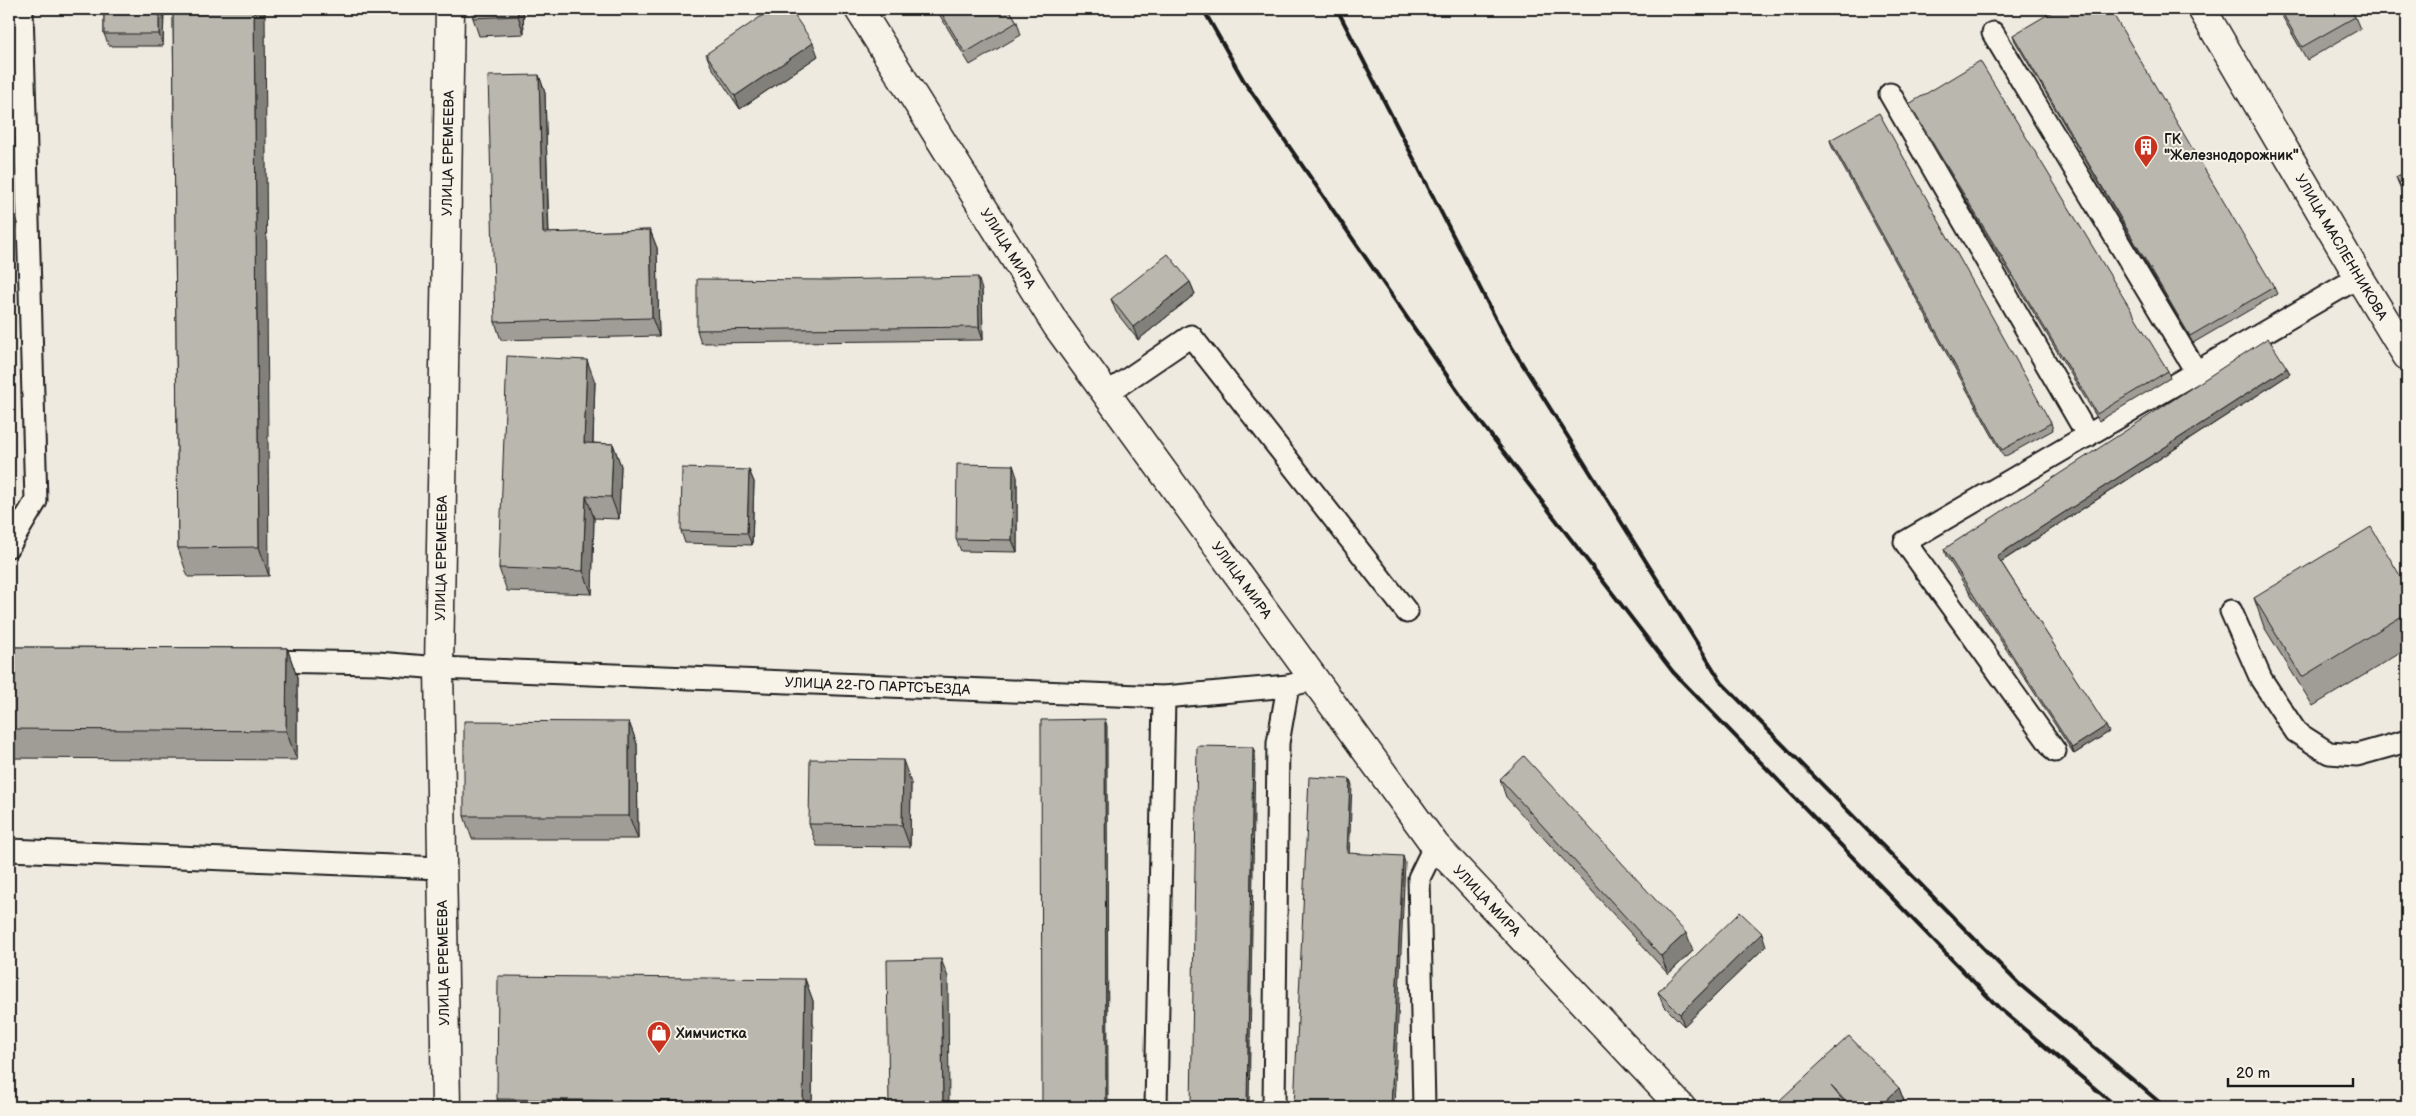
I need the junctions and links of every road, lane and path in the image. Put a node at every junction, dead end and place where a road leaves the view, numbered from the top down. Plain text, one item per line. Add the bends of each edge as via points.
1 (22, 9) edge
2 (450, 9) edge
3 (860, 9) edge
4 (2202, 9) edge
5 (1993, 33) dead end
6 (1890, 94) dead end
7 (2359, 277) junction
8 (2407, 356) edge
9 (2197, 373) junction
10 (1106, 394) junction
11 (2088, 436) junction
12 (9, 546) edge
13 (2231, 611) dead end
14 (1407, 612) dead end
15 (248, 660) edge
16 (439, 668) junction
17 (1315, 679) junction
18 (1288, 686) junction
19 (1164, 697) junction
20 (2407, 740) edge
21 (2055, 751) dead end
22 (1435, 845) junction
23 (9, 850) edge
24 (441, 868) junction
25 (446, 1107) edge
26 (1156, 1107) edge
27 (1274, 1107) edge
28 (1424, 1107) edge
29 (1681, 1107) edge

1 - 12 lane via 36,501
2 - 16 street, УЛИЦА ЕРЕМЕЕВА
3 - 10 street, УЛИЦА МИРА via 1057,326
4 - 7 street, УЛИЦА МАСЛЕННИКОВА
5 - 9 lane
6 - 11 lane
7 - 8 street, УЛИЦА МАСЛЕННИКОВА
7 - 9 lane
9 - 11 lane
10 - 14 lane via 1191,336
10 - 17 street, УЛИЦА МИРА
11 - 21 lane via 1905,542
13 - 20 lane via 2260,679 2296,732 2329,753 2358,755
15 - 16 lane, УЛИЦА 22-ГО ПАРТСЪЕЗДА
16 - 19 lane, УЛИЦА 22-ГО ПАРТСЪЕЗДА
16 - 24 street, УЛИЦА ЕРЕМЕЕВА
17 - 18 lane, УЛИЦА 22-ГО ПАРТСЪЕЗДА
17 - 22 street, УЛИЦА МИРА
18 - 19 lane, УЛИЦА 22-ГО ПАРТСЪЕЗДА
18 - 27 lane via 1278,743
19 - 26 lane
22 - 28 lane via 1419,878
22 - 29 street, УЛИЦА МИРА
23 - 24 lane
24 - 25 street, УЛИЦА ЕРЕМЕЕВА

